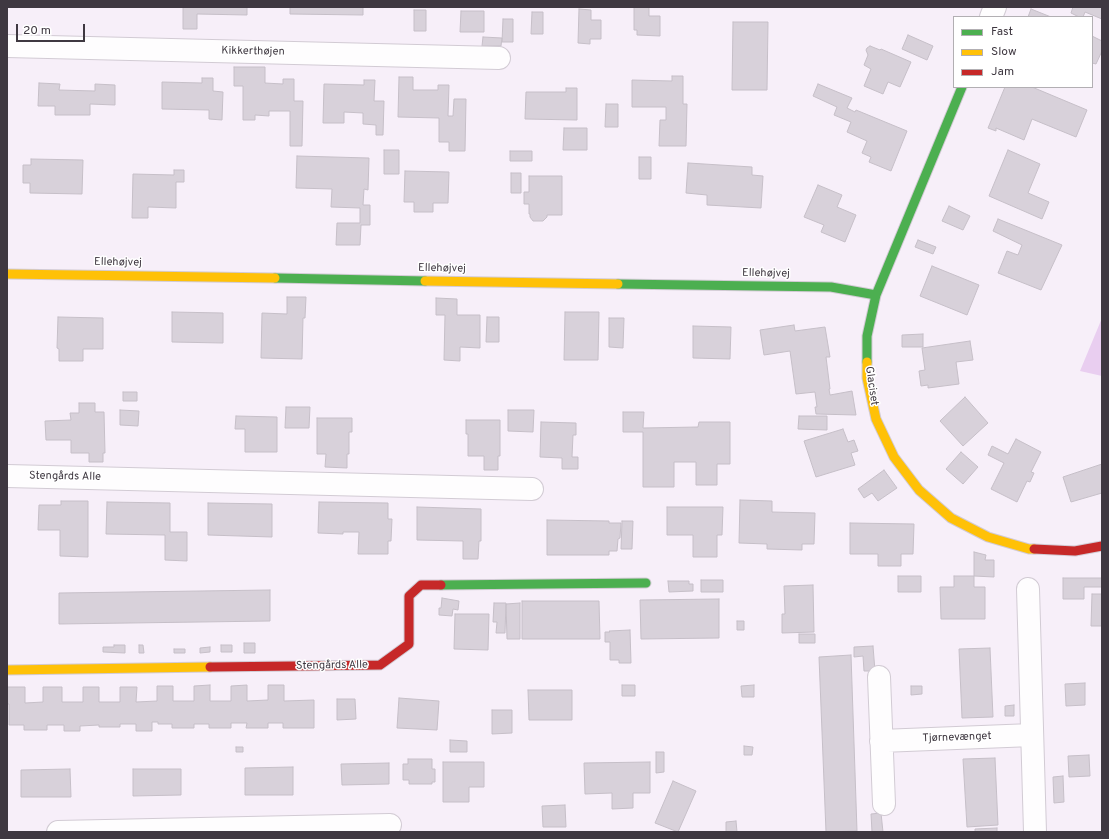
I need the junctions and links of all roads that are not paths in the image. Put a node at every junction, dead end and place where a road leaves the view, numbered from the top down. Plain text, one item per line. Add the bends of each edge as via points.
1 (7, 46) edge
2 (499, 58) dead end
3 (962, 88) edge
4 (7, 274) edge
5 (876, 294) junction
6 (7, 476) edge
7 (532, 489) dead end
8 (1102, 546) edge
9 (646, 584) dead end
10 (1028, 589) dead end
11 (7, 670) edge
12 (879, 677) dead end
13 (1032, 735) junction
14 (881, 741) junction
15 (884, 804) dead end
16 (390, 825) dead end
17 (58, 832) edge
18 (1035, 832) edge

1 - 2 street, Kikkerthøjen
3 - 5 street, Glaciset
4 - 5 street, Ellehøjvej via 831,287
5 - 8 street, Glaciset via 867,336 867,378 876,419 894,457 919,490 951,518 988,537 1029,549 1075,551
6 - 7 street, Stengårds Alle
9 - 11 street, Stengårds Alle via 421,585 409,596 409,644 380,665
10 - 13 street
12 - 14 street
13 - 14 street, Tjørnevænget
13 - 18 street
14 - 15 street
16 - 17 street

